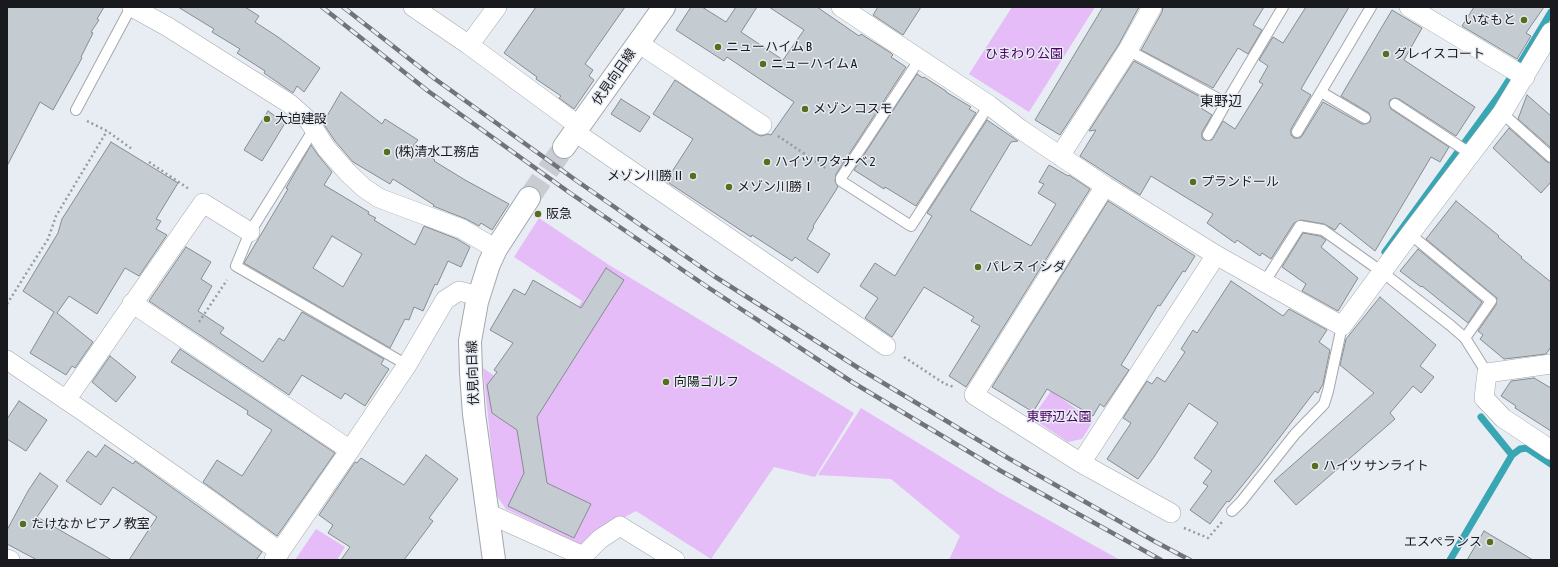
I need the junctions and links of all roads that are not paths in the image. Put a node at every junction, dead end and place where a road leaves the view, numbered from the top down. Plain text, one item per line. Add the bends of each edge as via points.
1 (132, 7) edge
2 (413, 7) edge
3 (497, 7) edge
4 (664, 7) edge
5 (841, 7) edge
6 (1152, 7) edge
7 (1283, 7) edge
8 (1372, 7) edge
9 (1409, 7) edge
10 (1551, 32) edge
11 (638, 44) junction
12 (469, 45) junction
13 (1128, 50) junction
14 (919, 60) junction
15 (1525, 78) junction
16 (1321, 92) junction
17 (1226, 103) junction
18 (1394, 104) dead end
19 (989, 105) junction
20 (76, 110) road end
21 (1502, 113) junction
22 (1365, 118) dead end
23 (762, 125) road end
24 (314, 129) junction
25 (1297, 132) dead end
26 (573, 135) junction
27 (1208, 135) dead end
28 (1471, 154) junction
29 (1060, 156) junction
30 (1551, 157) edge
31 (1105, 186) junction
32 (529, 198) tunnel mouth
33 (250, 232) junction
34 (1410, 234) junction
35 (496, 249) junction
36 (1216, 256) junction
37 (1382, 272) junction
38 (1264, 283) junction
39 (479, 296) junction
40 (132, 303) junction
41 (1342, 326) junction
42 (1465, 338) junction
43 (886, 346) road end
44 (7, 360) edge
45 (1551, 364) edge
46 (407, 365) junction
47 (1487, 372) junction
48 (66, 400) junction
49 (350, 450) junction
50 (1551, 450) edge
51 (1081, 463) junction
52 (1232, 511) road end
53 (488, 513) junction
54 (1171, 513) road end
55 (277, 556) edge
56 (7, 558) edge
57 (10, 560) edge
58 (494, 560) edge
59 (675, 560) edge

1 - 20 lane
1 - 24 street via 290,104
2 - 12 street
3 - 12 street
4 - 11 main road, 伏見向日線
5 - 14 street
6 - 13 street
7 - 17 lane
8 - 16 lane
9 - 15 street
10 - 15 street
11 - 23 street
11 - 26 main road, 伏見向日線
12 - 26 street
13 - 17 lane
13 - 29 street
14 - 19 street
14 - 19 lane via 840,178 841,181 911,226
15 - 21 street
16 - 22 lane
16 - 25 lane
17 - 27 lane
18 - 28 lane
19 - 29 street
21 - 28 street
21 - 30 lane
24 - 33 lane
24 - 35 street via 326,148 348,173 379,198 462,229
26 - 43 street
28 - 34 street
29 - 31 street
31 - 36 street
31 - 51 street via 974,395
32 - 35 main road, 伏見向日線
33 - 40 street via 203,203
33 - 46 lane via 236,266
34 - 37 street
34 - 42 lane via 1491,300
35 - 39 main road, 伏見向日線
36 - 38 street
36 - 51 street
37 - 38 lane via 1323,230 1300,226
37 - 41 street
37 - 42 lane
38 - 41 street
39 - 46 street via 459,291 445,300
39 - 53 main road, 伏見向日線 via 470,341 471,373 477,440
40 - 48 street
40 - 49 street
41 - 52 lane via 1324,404 1295,434
42 - 47 lane
44 - 48 street
45 - 47 street
46 - 49 street
47 - 50 street via 1484,398 1503,418
48 - 55 street via 208,499
49 - 55 street
51 - 54 street
53 - 58 main road, 伏見向日線
53 - 59 street via 583,556 600,539 620,526
56 - 57 street

